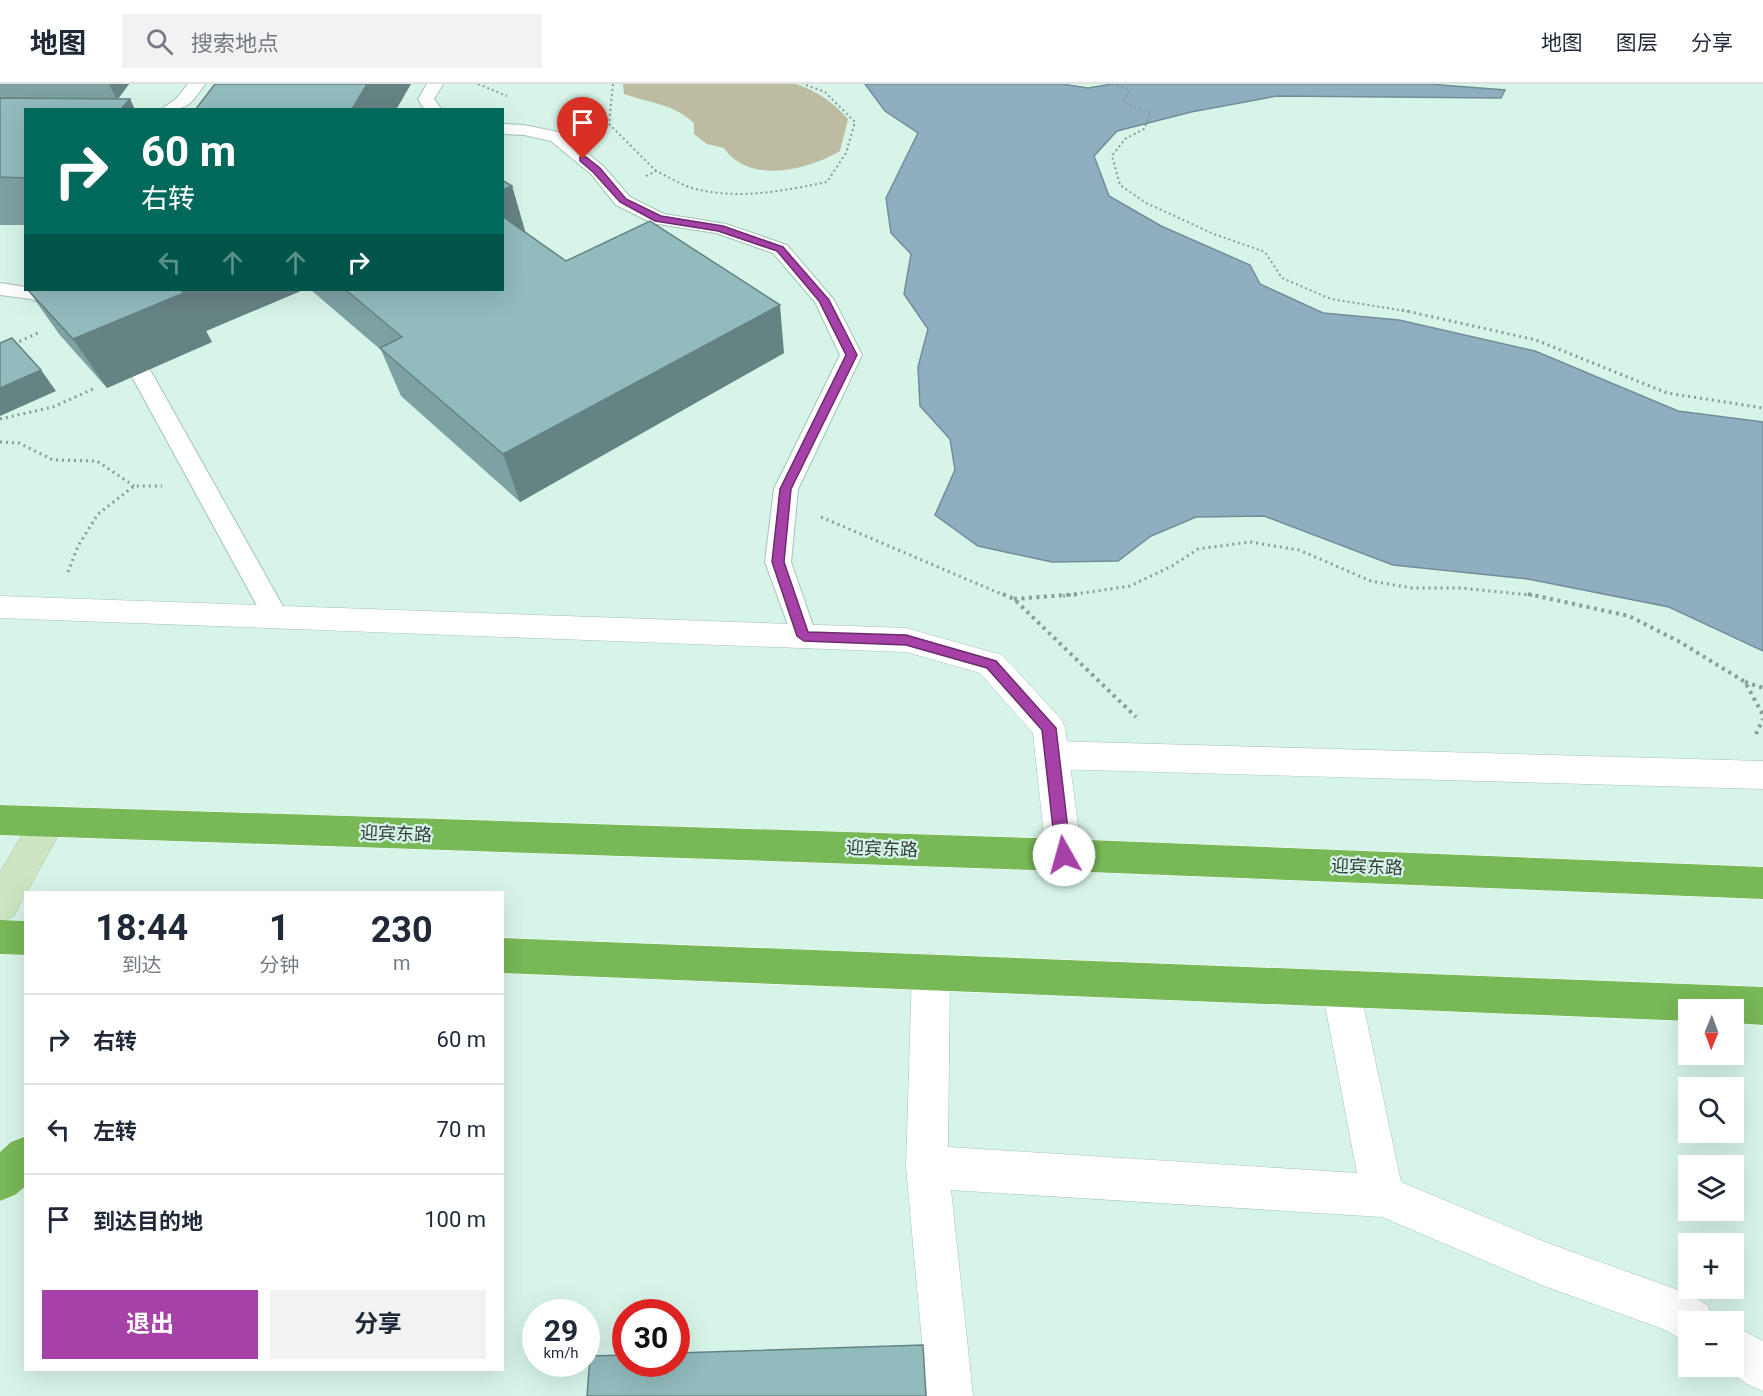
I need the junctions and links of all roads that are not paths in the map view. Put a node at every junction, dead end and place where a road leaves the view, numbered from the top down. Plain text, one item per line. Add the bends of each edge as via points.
1 (197, 84) edge
2 (435, 84) edge
3 (172, 108) edge
4 (433, 108) edge
5 (504, 129) edge
6 (0, 289) edge
7 (79, 312) edge
8 (142, 375) dead end
9 (0, 607) edge
10 (276, 617) junction
11 (804, 636) junction
12 (1052, 755) junction
13 (1763, 775) edge
14 (0, 820) edge
15 (48, 822) junction
16 (1064, 855) junction
17 (1763, 883) edge
18 (0, 905) edge
19 (0, 937) edge
20 (24, 938) edge
21 (504, 956) edge
22 (931, 971) junction
23 (1341, 988) junction
24 (1763, 1006) edge
25 (24, 1159) edge
26 (927, 1167) junction
27 (0, 1180) edge
28 (1383, 1196) junction
29 (1678, 1312) edge
30 (1744, 1356) edge
31 (1763, 1368) edge
32 (950, 1396) edge

1 - 3 lane via 182,103
2 - 4 lane via 426,99
5 - 11 lane via 557,137 597,170 623,201 659,219 720,228 780,249 824,300 851,355 786,489 778,562
6 - 7 lane via 35,294
8 - 10 lane
9 - 10 street
10 - 11 street
11 - 12 street via 906,640 991,664 1049,728
12 - 13 street
12 - 16 street
14 - 15 highway, 迎宾东路
15 - 16 highway, 迎宾东路
15 - 18 main road
16 - 17 highway, 迎宾东路
19 - 20 highway
21 - 22 highway
22 - 23 highway
22 - 26 street
23 - 24 highway
23 - 28 street
25 - 27 highway
26 - 28 street
26 - 32 street
28 - 29 street via 1544,1264
30 - 31 street

